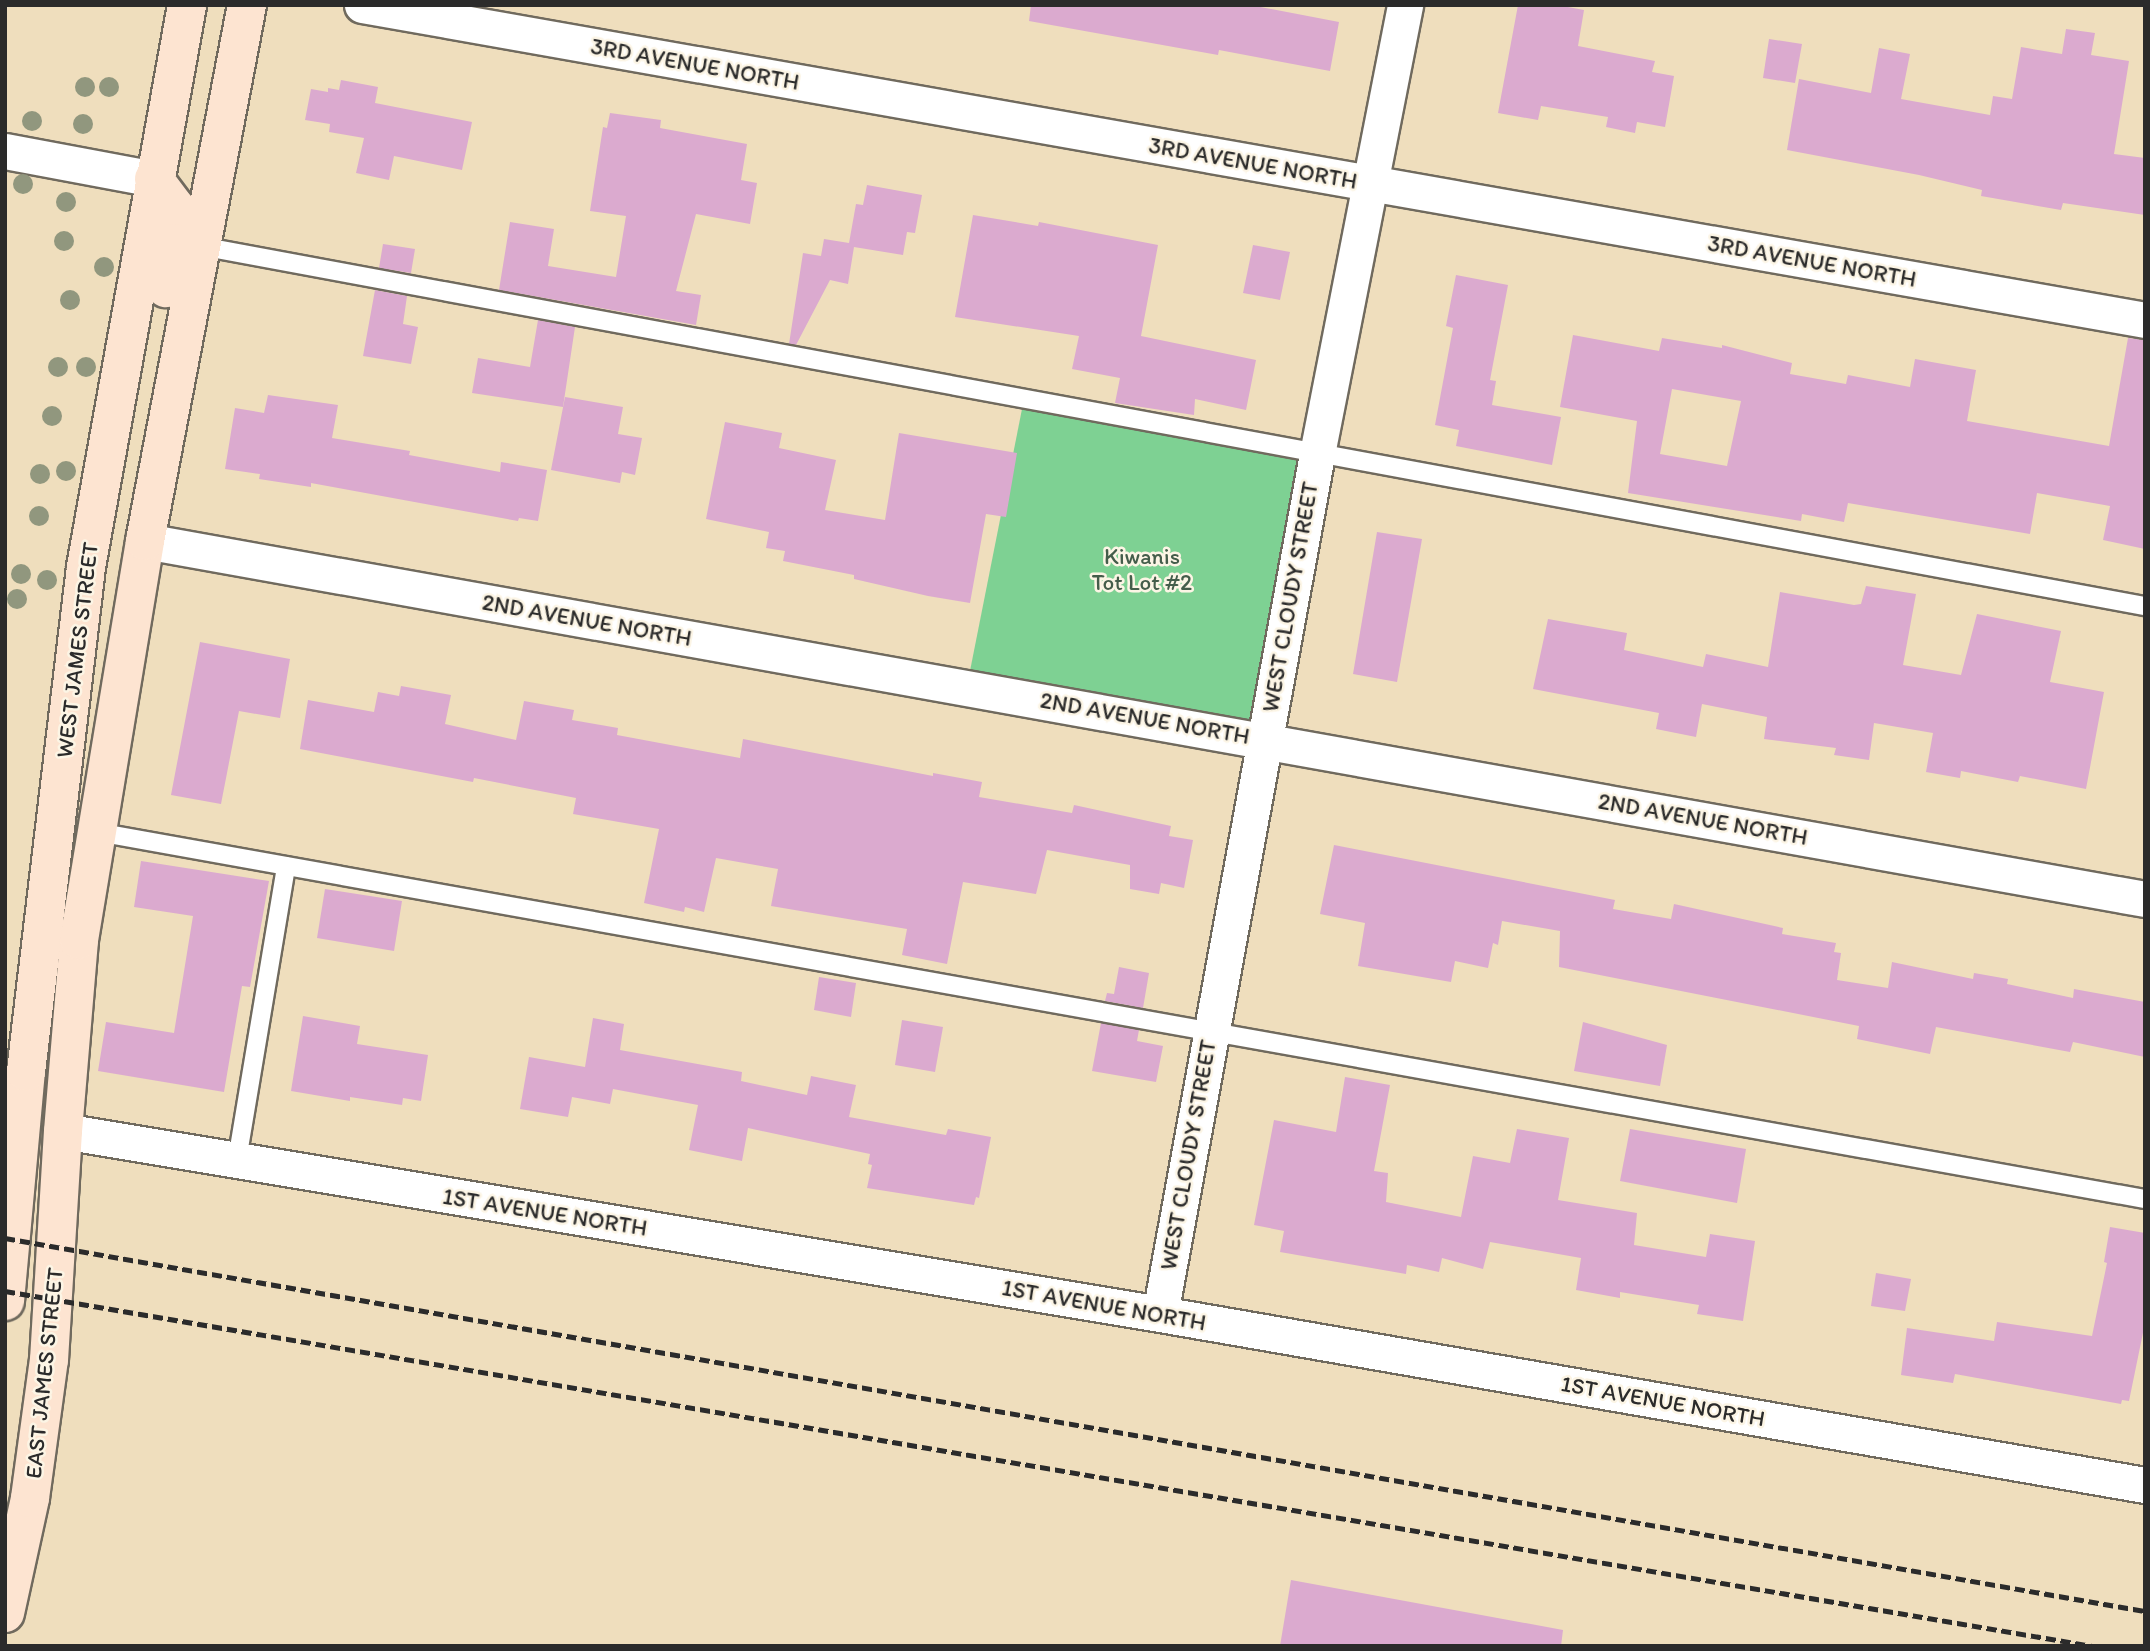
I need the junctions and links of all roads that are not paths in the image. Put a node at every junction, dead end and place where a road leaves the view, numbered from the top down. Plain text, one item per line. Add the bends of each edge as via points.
1 (187, 5) edge
2 (247, 5) edge
3 (362, 5) edge
4 (1405, 5) edge
5 (415, 10) edge
6 (5, 151) edge
7 (154, 179) junction
8 (1371, 183) junction
9 (200, 246) junction
10 (2145, 320) edge
11 (167, 419) junction
12 (1317, 454) junction
13 (145, 541) junction
14 (2145, 606) edge
15 (1264, 739) junction
16 (97, 832) junction
17 (286, 866) junction
18 (2145, 899) edge
19 (1210, 1034) junction
20 (16, 1070) edge
21 (62, 1131) junction
22 (237, 1160) junction
23 (2145, 1199) edge
24 (5, 1301) edge
25 (1160, 1314) junction
26 (2145, 1485) edge
27 (5, 1613) edge

1 - 7 main road, WEST JAMES STREET
2 - 9 main road, WEST JAMES STREET
3 - 5 street, 3RD AVENUE NORTH
4 - 8 street, WEST CLOUDY STREET
5 - 8 street, 3RD AVENUE NORTH
6 - 7 street
7 - 11 main road via 176,208 174,243 149,373
7 - 20 main road, WEST JAMES STREET via 87,556
8 - 10 street, 3RD AVENUE NORTH
8 - 12 street, WEST CLOUDY STREET
9 - 11 main road, WEST JAMES STREET
9 - 12 lane
11 - 13 main road, WEST JAMES STREET
12 - 14 lane
12 - 15 street, WEST CLOUDY STREET
13 - 15 street, 2ND AVENUE NORTH
13 - 16 main road, WEST JAMES STREET
15 - 18 street, 2ND AVENUE NORTH
15 - 19 street, WEST CLOUDY STREET
16 - 17 lane
16 - 21 main road, WEST JAMES STREET via 79,940
17 - 19 lane
17 - 22 lane
19 - 23 lane
19 - 25 street, WEST CLOUDY STREET
20 - 24 main road, WEST JAMES STREET
21 - 22 street, 1ST AVENUE NORTH
21 - 27 main road, EAST JAMES STREET via 50,1360 30,1498
22 - 25 street, 1ST AVENUE NORTH
25 - 26 street, 1ST AVENUE NORTH

